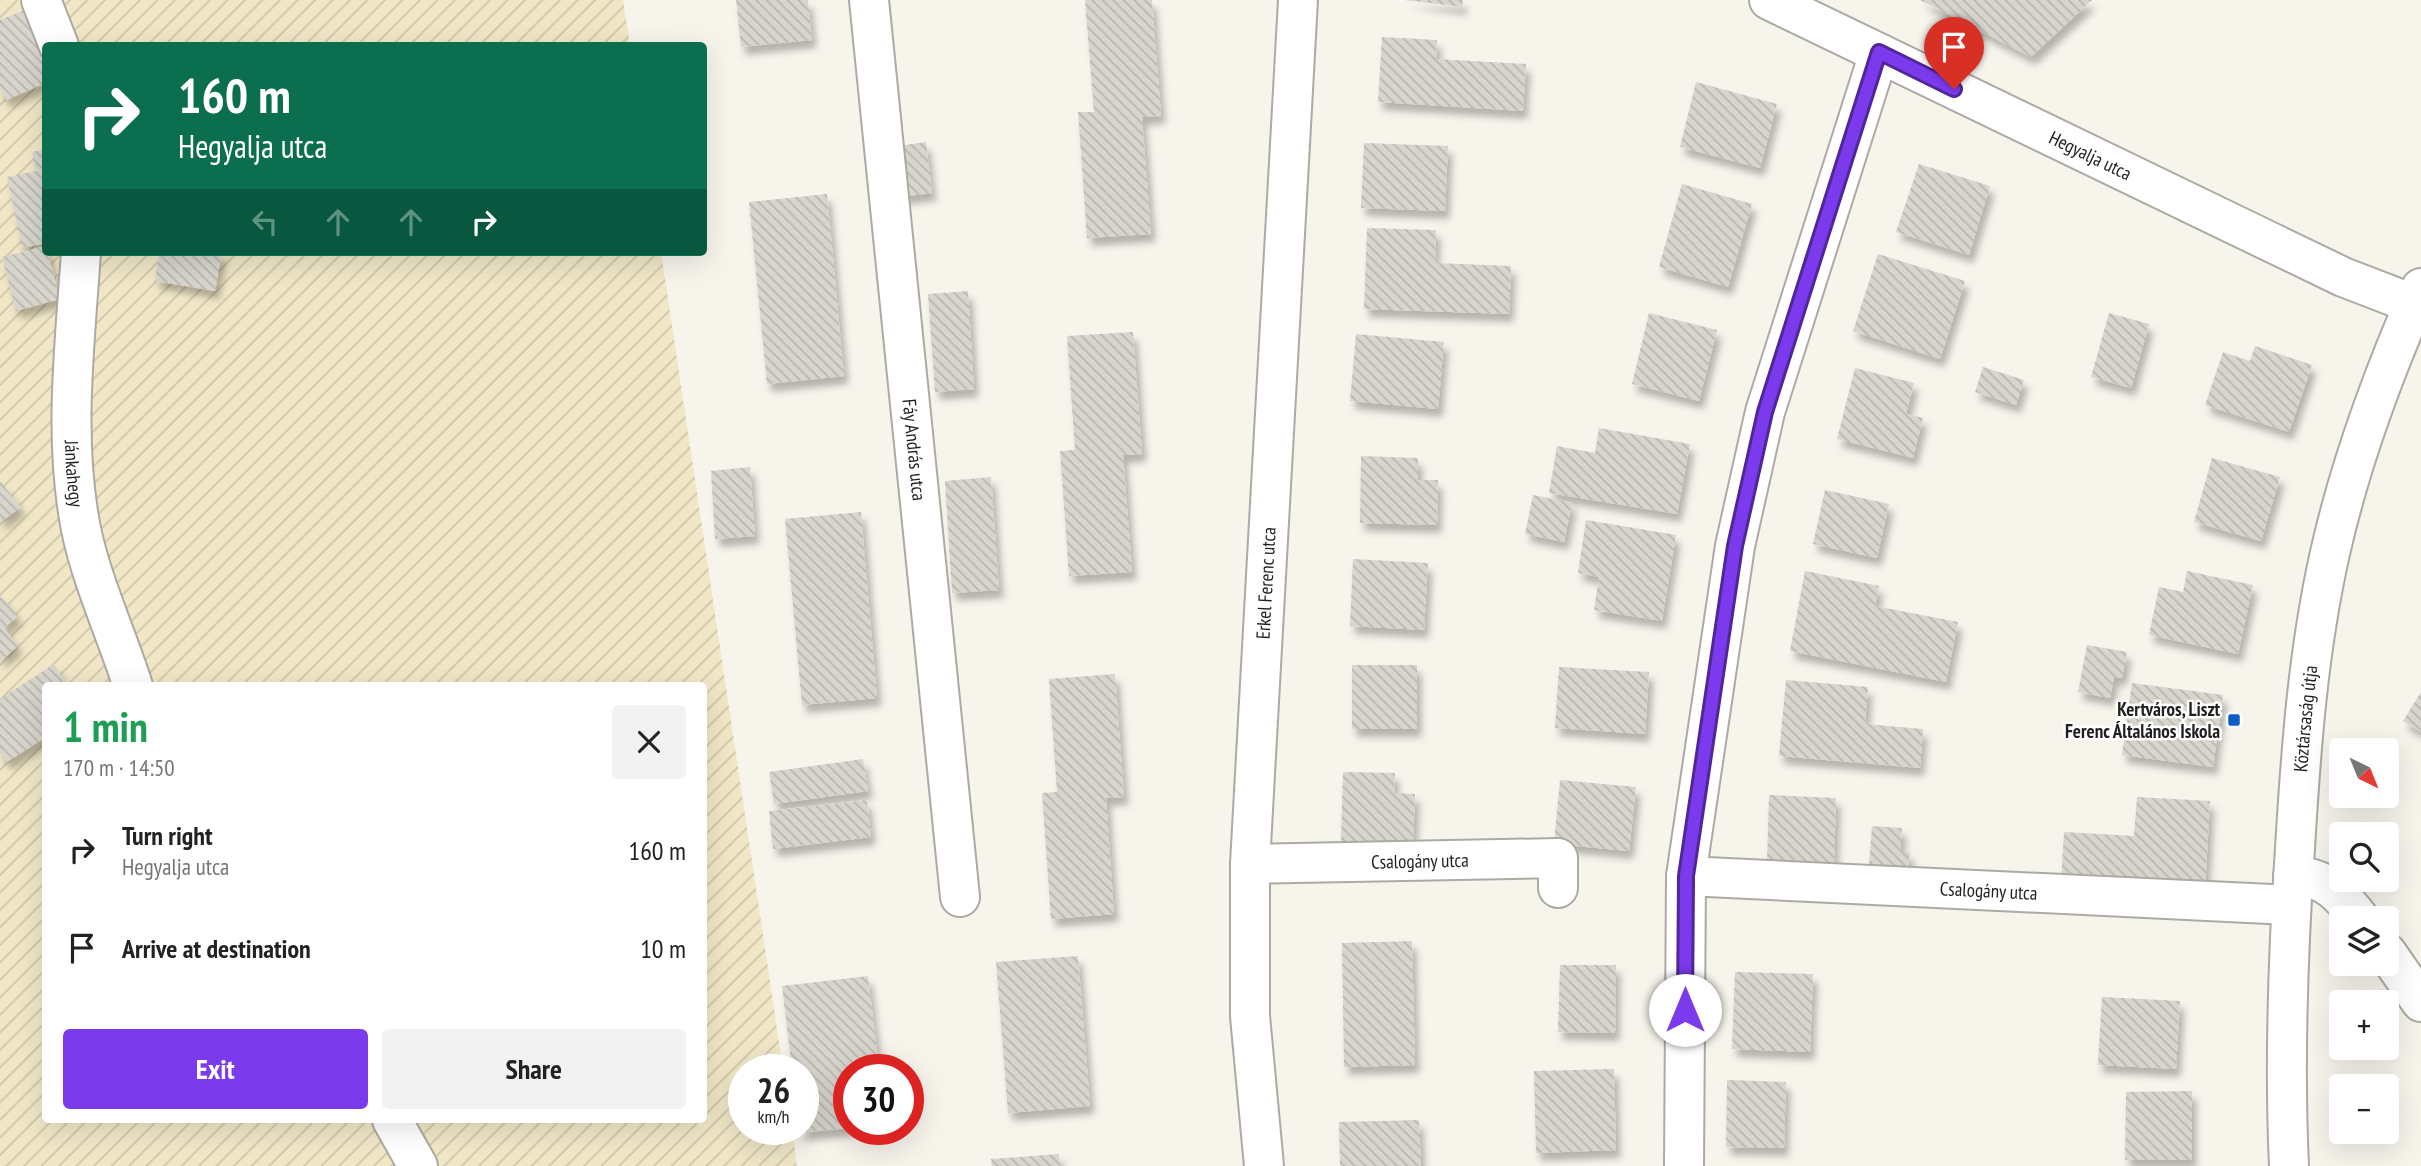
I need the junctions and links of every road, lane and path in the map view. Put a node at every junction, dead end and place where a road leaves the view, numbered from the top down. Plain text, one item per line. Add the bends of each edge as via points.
1 (41, 0) edge
2 (869, 0) edge
3 (1298, 0) edge
4 (1769, 0) edge
5 (57, 42) edge
6 (1879, 52) junction
7 (81, 256) edge
8 (2418, 300) edge
9 (132, 682) edge
10 (1250, 864) junction
11 (1686, 876) junction
12 (1558, 888) dead end
13 (2292, 891) junction
14 (960, 897) dead end
15 (2348, 906) edge
16 (2399, 970) edge
17 (2421, 1002) edge
18 (394, 1123) edge
19 (418, 1166) edge
20 (1264, 1166) edge
21 (1684, 1166) edge
22 (2289, 1166) edge

1 - 5 street
2 - 14 street, Fáy András utca
3 - 10 street, Erkel Ferenc utca
4 - 6 street, Hegyalja utca
6 - 8 street, Hegyalja utca via 2343,277
6 - 11 street via 1762,425 1735,546
7 - 9 street, Jánkahegy via 72,432 75,488 92,568
8 - 13 street, Köztársaság útja via 2362,443 2330,551 2302,727
10 - 12 street, Csalogány utca via 1558,858
10 - 20 street, Erkel Ferenc utca via 1250,1016
11 - 13 street, Csalogány utca
11 - 21 street
13 - 15 street, Csalogány utca via 2311,876 2330,886
13 - 22 street, Köztársaság útja via 2286,1106
16 - 17 street
18 - 19 street

